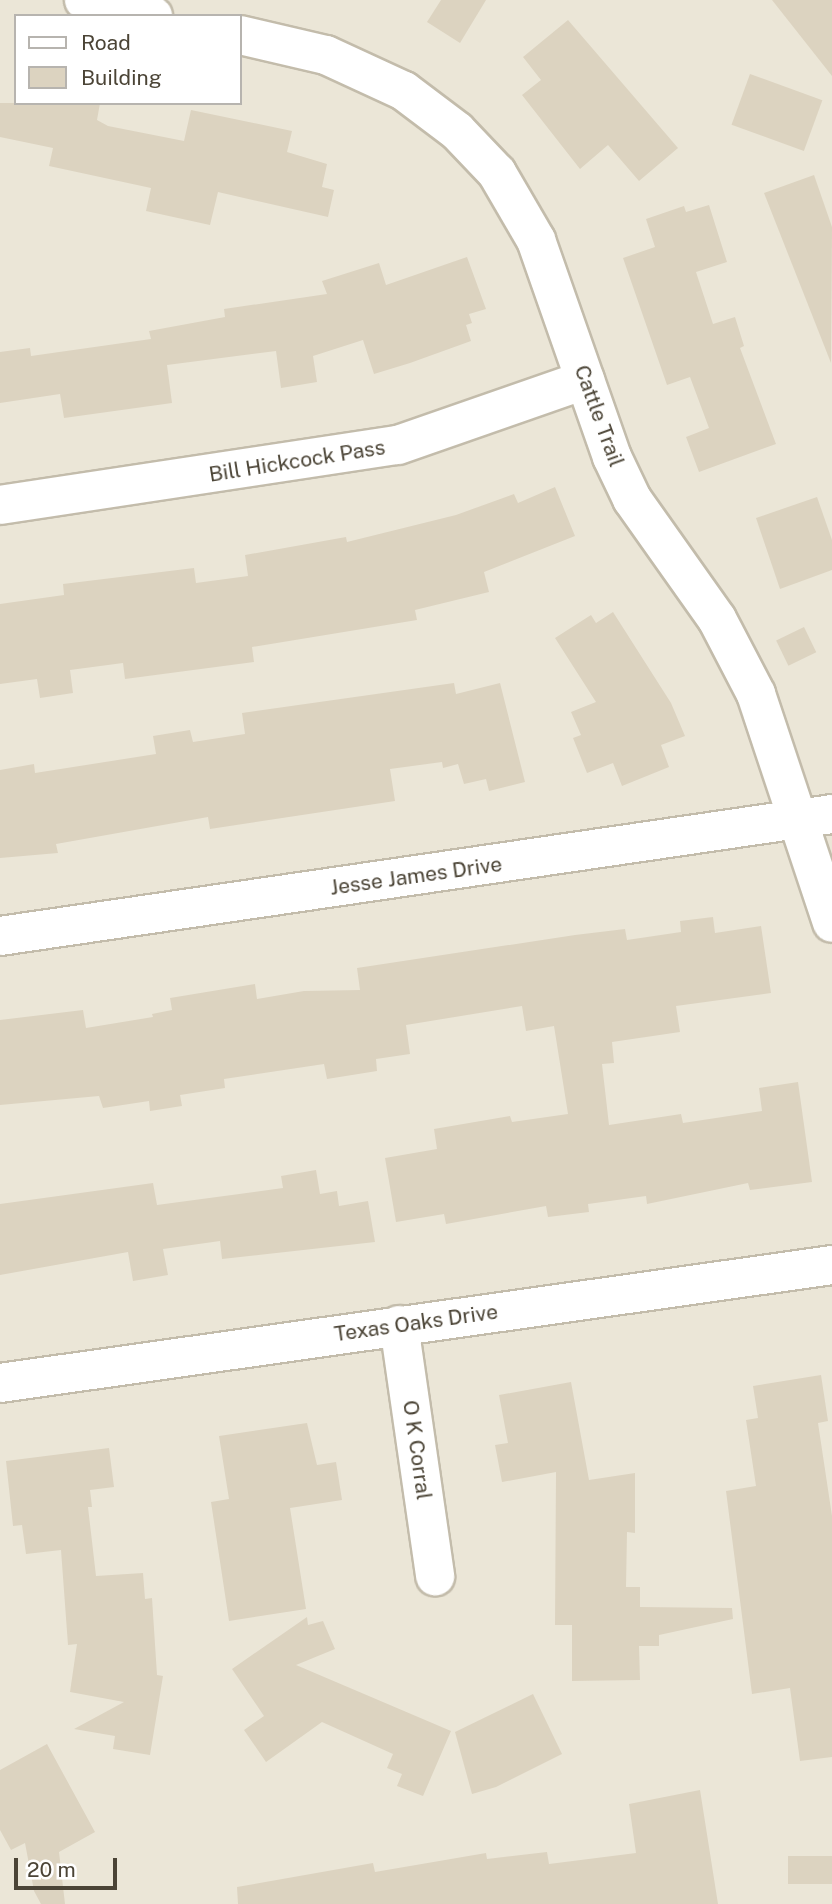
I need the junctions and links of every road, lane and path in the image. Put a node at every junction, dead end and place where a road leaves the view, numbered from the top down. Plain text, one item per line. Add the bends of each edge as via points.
1 (84, 0) edge
2 (144, 14) edge
3 (242, 35) edge
4 (585, 380) junction
5 (0, 505) edge
6 (817, 817) edge
7 (832, 923) edge
8 (0, 936) edge
9 (832, 1265) edge
10 (399, 1325) junction
11 (0, 1383) edge
12 (435, 1576) dead end

1 - 2 street
3 - 4 street, Cattle Trail via 326,55 404,91 457,131 497,173 536,240
4 - 5 street, Bill Hickcock Pass via 398,444
4 - 6 street, Cattle Trail via 632,499 737,653
6 - 7 street, Cattle Trail
6 - 8 street, Jesse James Drive
9 - 10 street, Texas Oaks Drive
10 - 11 street, Texas Oaks Drive
10 - 12 street, O K Corral

